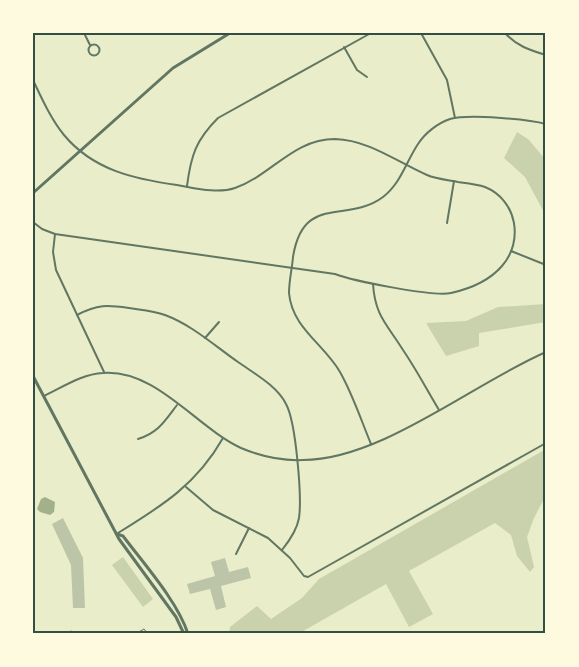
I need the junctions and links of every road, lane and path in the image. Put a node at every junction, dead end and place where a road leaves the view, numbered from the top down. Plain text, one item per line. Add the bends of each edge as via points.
1 (84, 33) edge
2 (218, 33) edge
3 (230, 33) edge
4 (371, 33) edge
5 (422, 33) edge
6 (505, 33) edge
7 (221, 38) junction
8 (90, 45) dead end
9 (344, 47) junction
10 (546, 55) edge
11 (367, 77) dead end
12 (33, 80) edge
13 (455, 118) junction
14 (546, 124) edge
15 (80, 150) junction
16 (407, 165) junction
17 (454, 181) junction
18 (186, 187) junction
19 (33, 193) edge
20 (33, 222) edge
21 (447, 223) dead end
22 (55, 234) junction
23 (511, 251) junction
24 (546, 265) edge
25 (291, 269) junction
26 (373, 284) junction
27 (76, 315) junction
28 (219, 321) dead end
29 (205, 338) junction
30 (546, 352) edge
31 (104, 372) junction
32 (33, 376) edge
33 (43, 397) junction
34 (178, 404) junction
35 (439, 410) junction
36 (223, 438) junction
37 (138, 440) dead end
38 (546, 443) edge
39 (371, 444) junction
40 (297, 460) junction
41 (186, 487) junction
42 (249, 528) junction
43 (117, 534) junction
44 (282, 550) junction
45 (236, 554) dead end
46 (135, 634) edge
47 (148, 634) edge
48 (186, 634) edge

1 - 8 street
2 - 7 street
3 - 7 street
4 - 9 street
5 - 13 street via 447,80
6 - 10 street via 513,42
7 - 15 street via 173,68
9 - 11 street via 357,70
9 - 18 street via 218,118 197,143
12 - 15 street via 64,136
13 - 14 street
13 - 16 street via 425,135
15 - 18 street via 96,163 123,175
15 - 19 street
16 - 17 street via 430,176
16 - 18 street via 357,142 317,141 303,145 236,188
16 - 25 street via 380,199 317,216 305,225 295,243
17 - 21 street
17 - 23 street via 484,187 505,202 515,224
20 - 22 street
22 - 25 street
22 - 27 street via 56,270
23 - 24 street
23 - 26 street via 488,279 451,293
25 - 26 street
25 - 39 street via 292,310 339,371
26 - 35 street via 379,315
27 - 29 street via 105,304 150,311 177,320
27 - 31 street
28 - 29 street
29 - 40 street via 281,396 292,418
30 - 35 street
31 - 33 street
31 - 34 street via 141,380
32 - 33 street
33 - 43 street
34 - 36 street
34 - 37 street via 160,428
35 - 39 street
36 - 40 street via 258,454
36 - 41 street via 205,467
38 - 44 street via 311,576 304,576
39 - 40 street via 331,457
40 - 44 street via 299,518
41 - 42 street via 213,510
41 - 43 street
42 - 44 street
42 - 45 street
43 - 48 street
46 - 47 lane via 144,629

